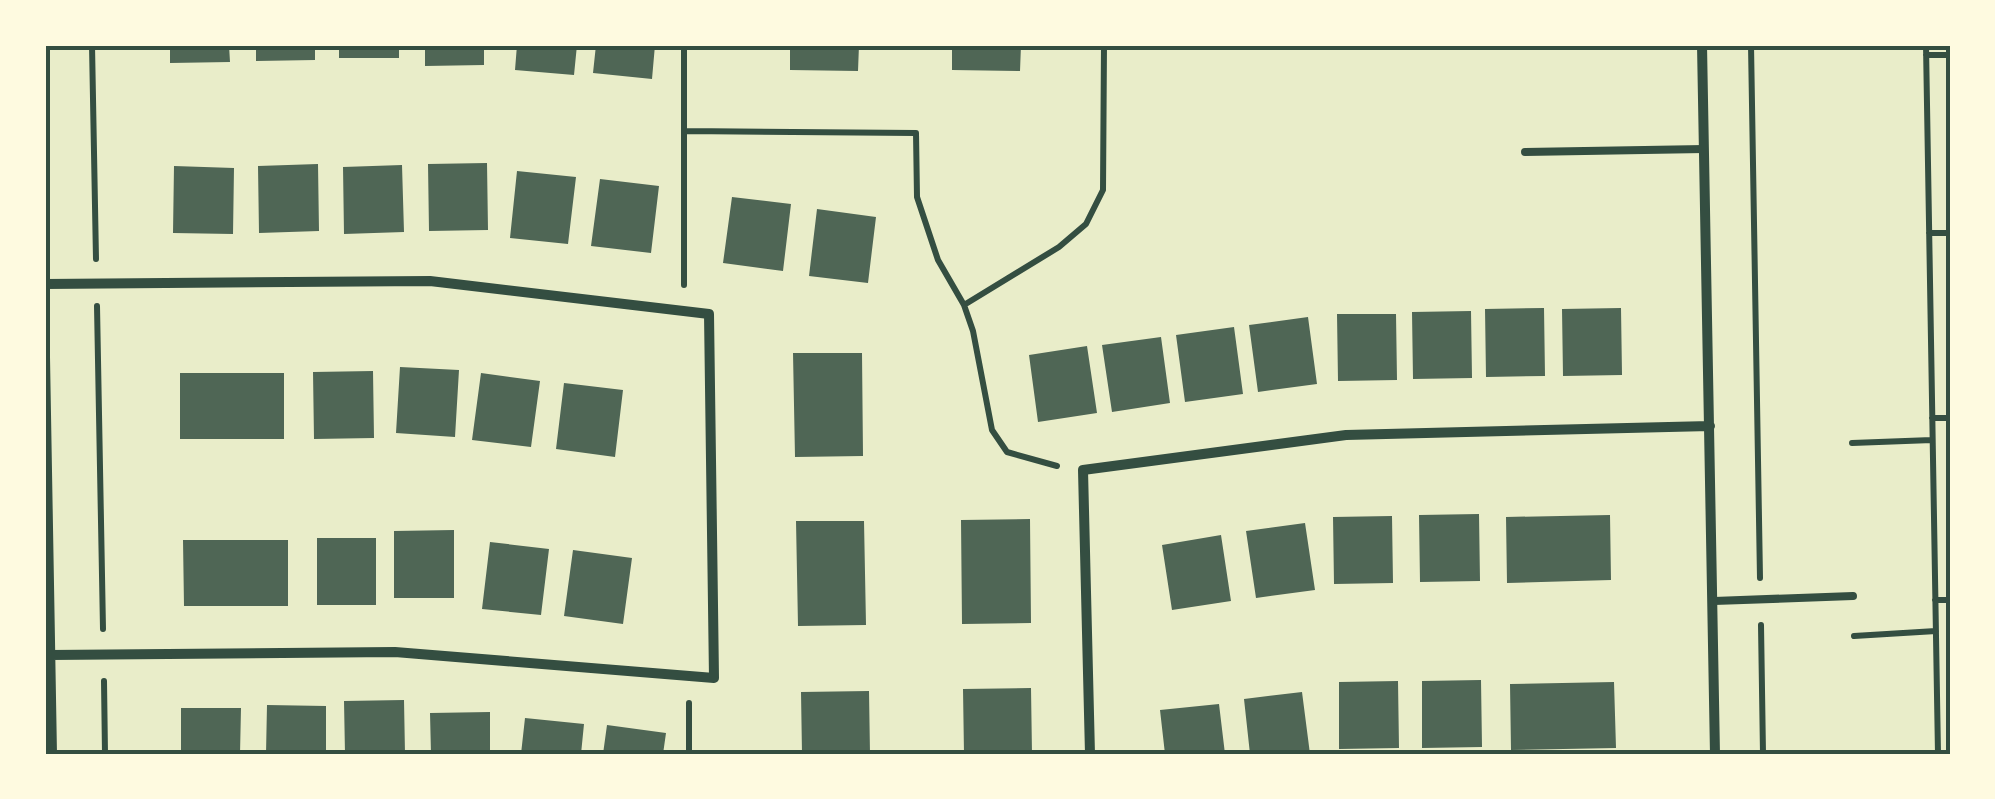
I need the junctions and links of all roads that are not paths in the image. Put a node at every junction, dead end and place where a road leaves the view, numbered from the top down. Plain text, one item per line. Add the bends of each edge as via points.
1 (1702, 45) edge
2 (1704, 149) junction
3 (1525, 152) dead end
4 (45, 284) edge
5 (45, 357) edge
6 (1710, 426) junction
7 (1854, 596) dead end
8 (1714, 601) junction
9 (50, 655) junction
10 (52, 754) edge
11 (1090, 754) edge
12 (1715, 754) edge

1 - 2 street
2 - 3 lane
2 - 6 street
4 - 9 street via 430,280 710,314 714,678 394,652
5 - 9 street
6 - 8 street
6 - 11 street via 1346,434 1083,470
7 - 8 lane
8 - 12 street
9 - 10 street

